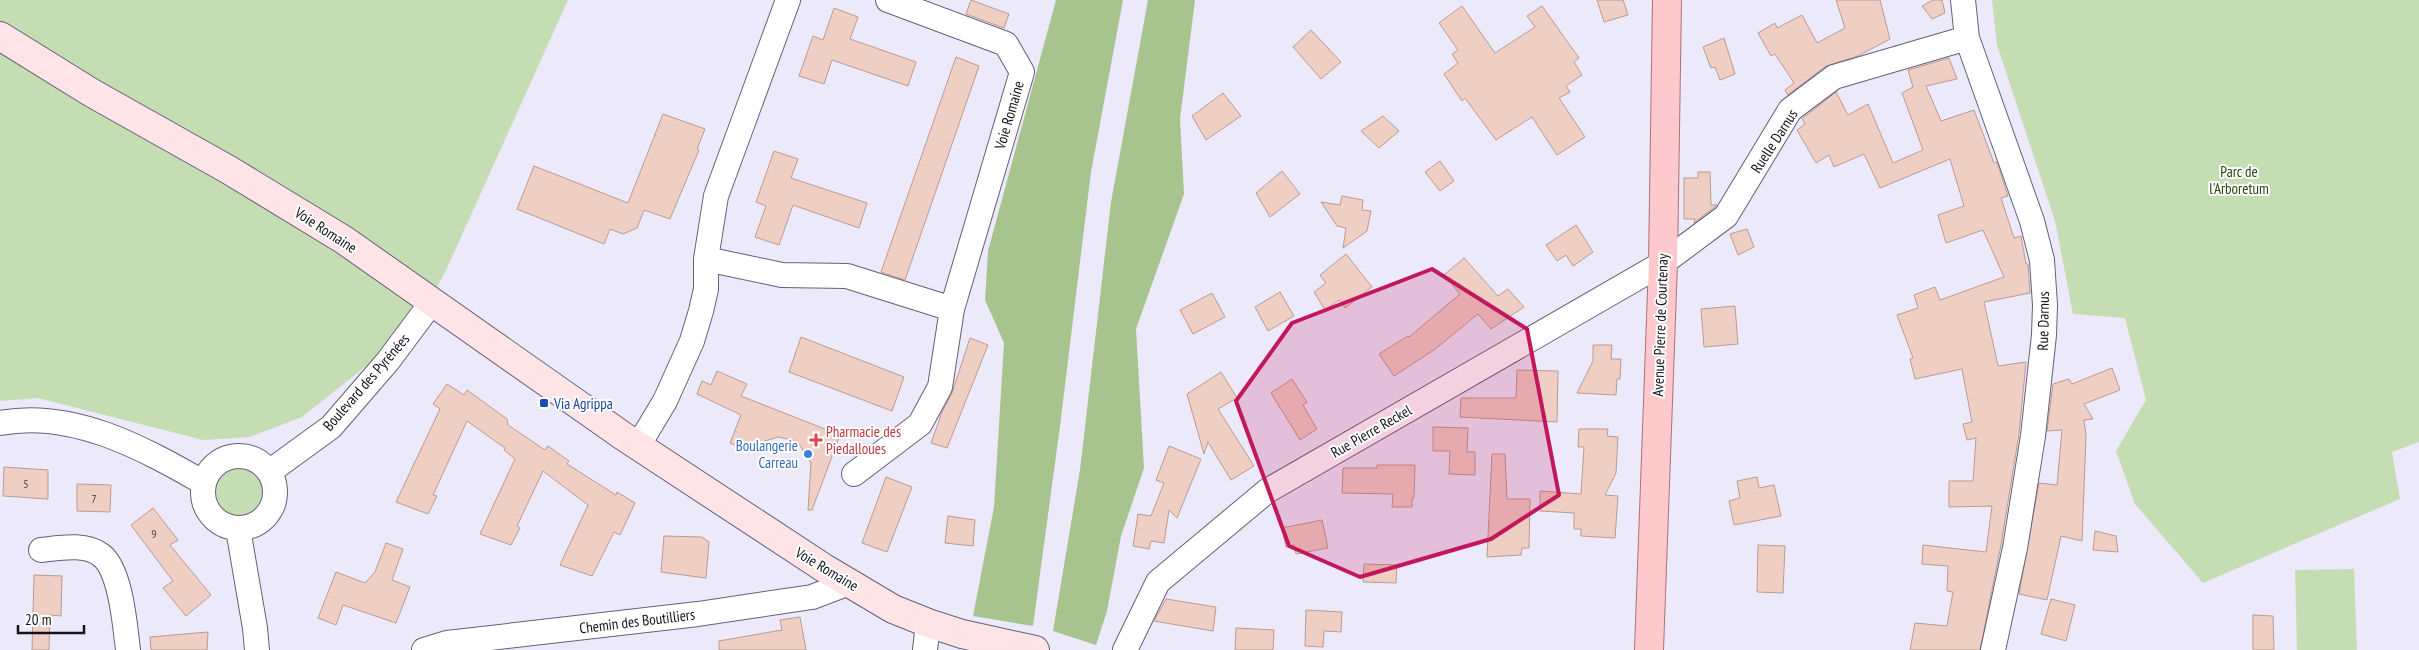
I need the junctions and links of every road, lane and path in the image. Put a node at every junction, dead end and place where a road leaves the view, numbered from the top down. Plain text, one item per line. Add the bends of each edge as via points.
1 (788, 0) edge
2 (888, 0) edge
3 (1667, 0) edge
4 (1963, 0) edge
5 (0, 36) edge
6 (1967, 38) junction
7 (706, 259) junction
8 (1663, 263) junction
9 (432, 302) junction
10 (952, 310) junction
11 (0, 423) edge
12 (638, 446) junction
13 (269, 472) junction
14 (854, 474) dead end
15 (204, 483) junction
16 (238, 528) junction
17 (41, 550) dead end
18 (849, 583) junction
19 (928, 623) junction
20 (1023, 648) edge
21 (128, 650) edge
22 (257, 650) edge
23 (424, 650) edge
24 (925, 650) edge
25 (1125, 650) edge
26 (1649, 650) edge
27 (1993, 650) edge

1 - 7 street via 716,196
2 - 10 street, Voie Romaine via 1006,44 1022,72
3 - 8 main road, Avenue Pierre de Courtenay
4 - 6 street, Rue Darnus
5 - 9 main road, Voie Romaine via 92,94 286,203
6 - 8 street, Ruelle Darnus via 1834,77 1827,82 1790,110 1726,216
6 - 27 street, Rue Darnus via 2032,220 2042,260 2045,306 2033,436 2015,548
7 - 10 street via 782,275 847,276
7 - 12 street via 706,288 692,341 665,401
8 - 25 street, Rue Pierre Reckel via 1267,491 1158,582
8 - 26 main road, Avenue Pierre de Courtenay
9 - 12 main road, Voie Romaine
9 - 13 street, Boulevard des Pyrénées via 388,361 331,427
10 - 14 street, Voie Romaine via 940,387 920,424
11 - 15 street via 16,420 54,422 94,430 143,448
12 - 18 main road, Voie Romaine
13 - 15 street via 250,458 227,458 217,463
13 - 16 street via 275,493 268,514 254,524
15 - 16 street via 204,499 210,514 218,522
16 - 22 street
17 - 21 street via 68,546 88,549 101,554 109,563 124,617
18 - 19 main road, Voie Romaine
18 - 23 street, Chemin des Boutilliers via 812,597 698,614 447,643
19 - 20 main road, Voie Romaine
19 - 24 street

